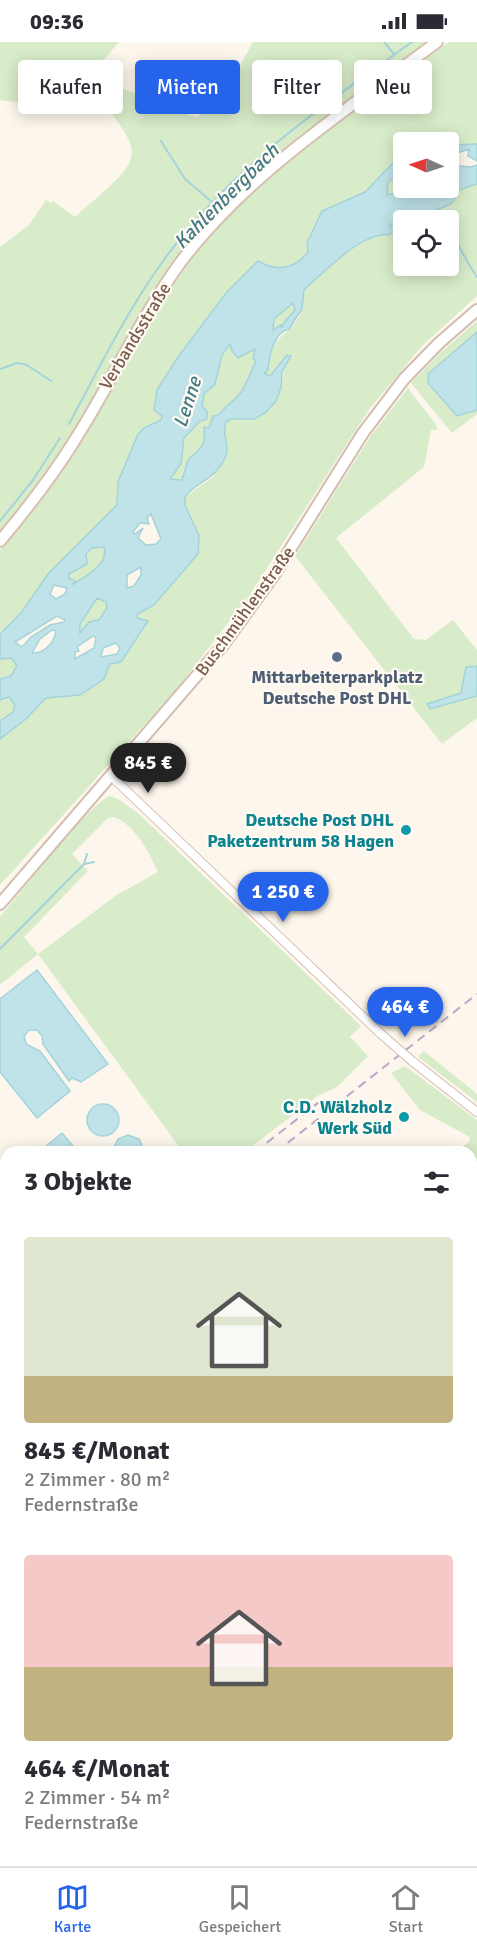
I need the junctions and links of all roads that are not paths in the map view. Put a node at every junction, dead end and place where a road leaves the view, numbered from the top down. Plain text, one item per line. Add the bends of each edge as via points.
1 (437, 42) edge
2 (477, 310) edge
3 (0, 541) edge
4 (111, 776) junction
5 (0, 904) edge
6 (477, 1112) edge

1 - 3 street, Verbandsstraße via 259,179 205,234 160,292 36,500
2 - 4 street, Buschmühlenstraße via 404,379 363,433 225,644
4 - 5 street, Buschmühlenstraße
4 - 6 street, bridge via 381,1034

